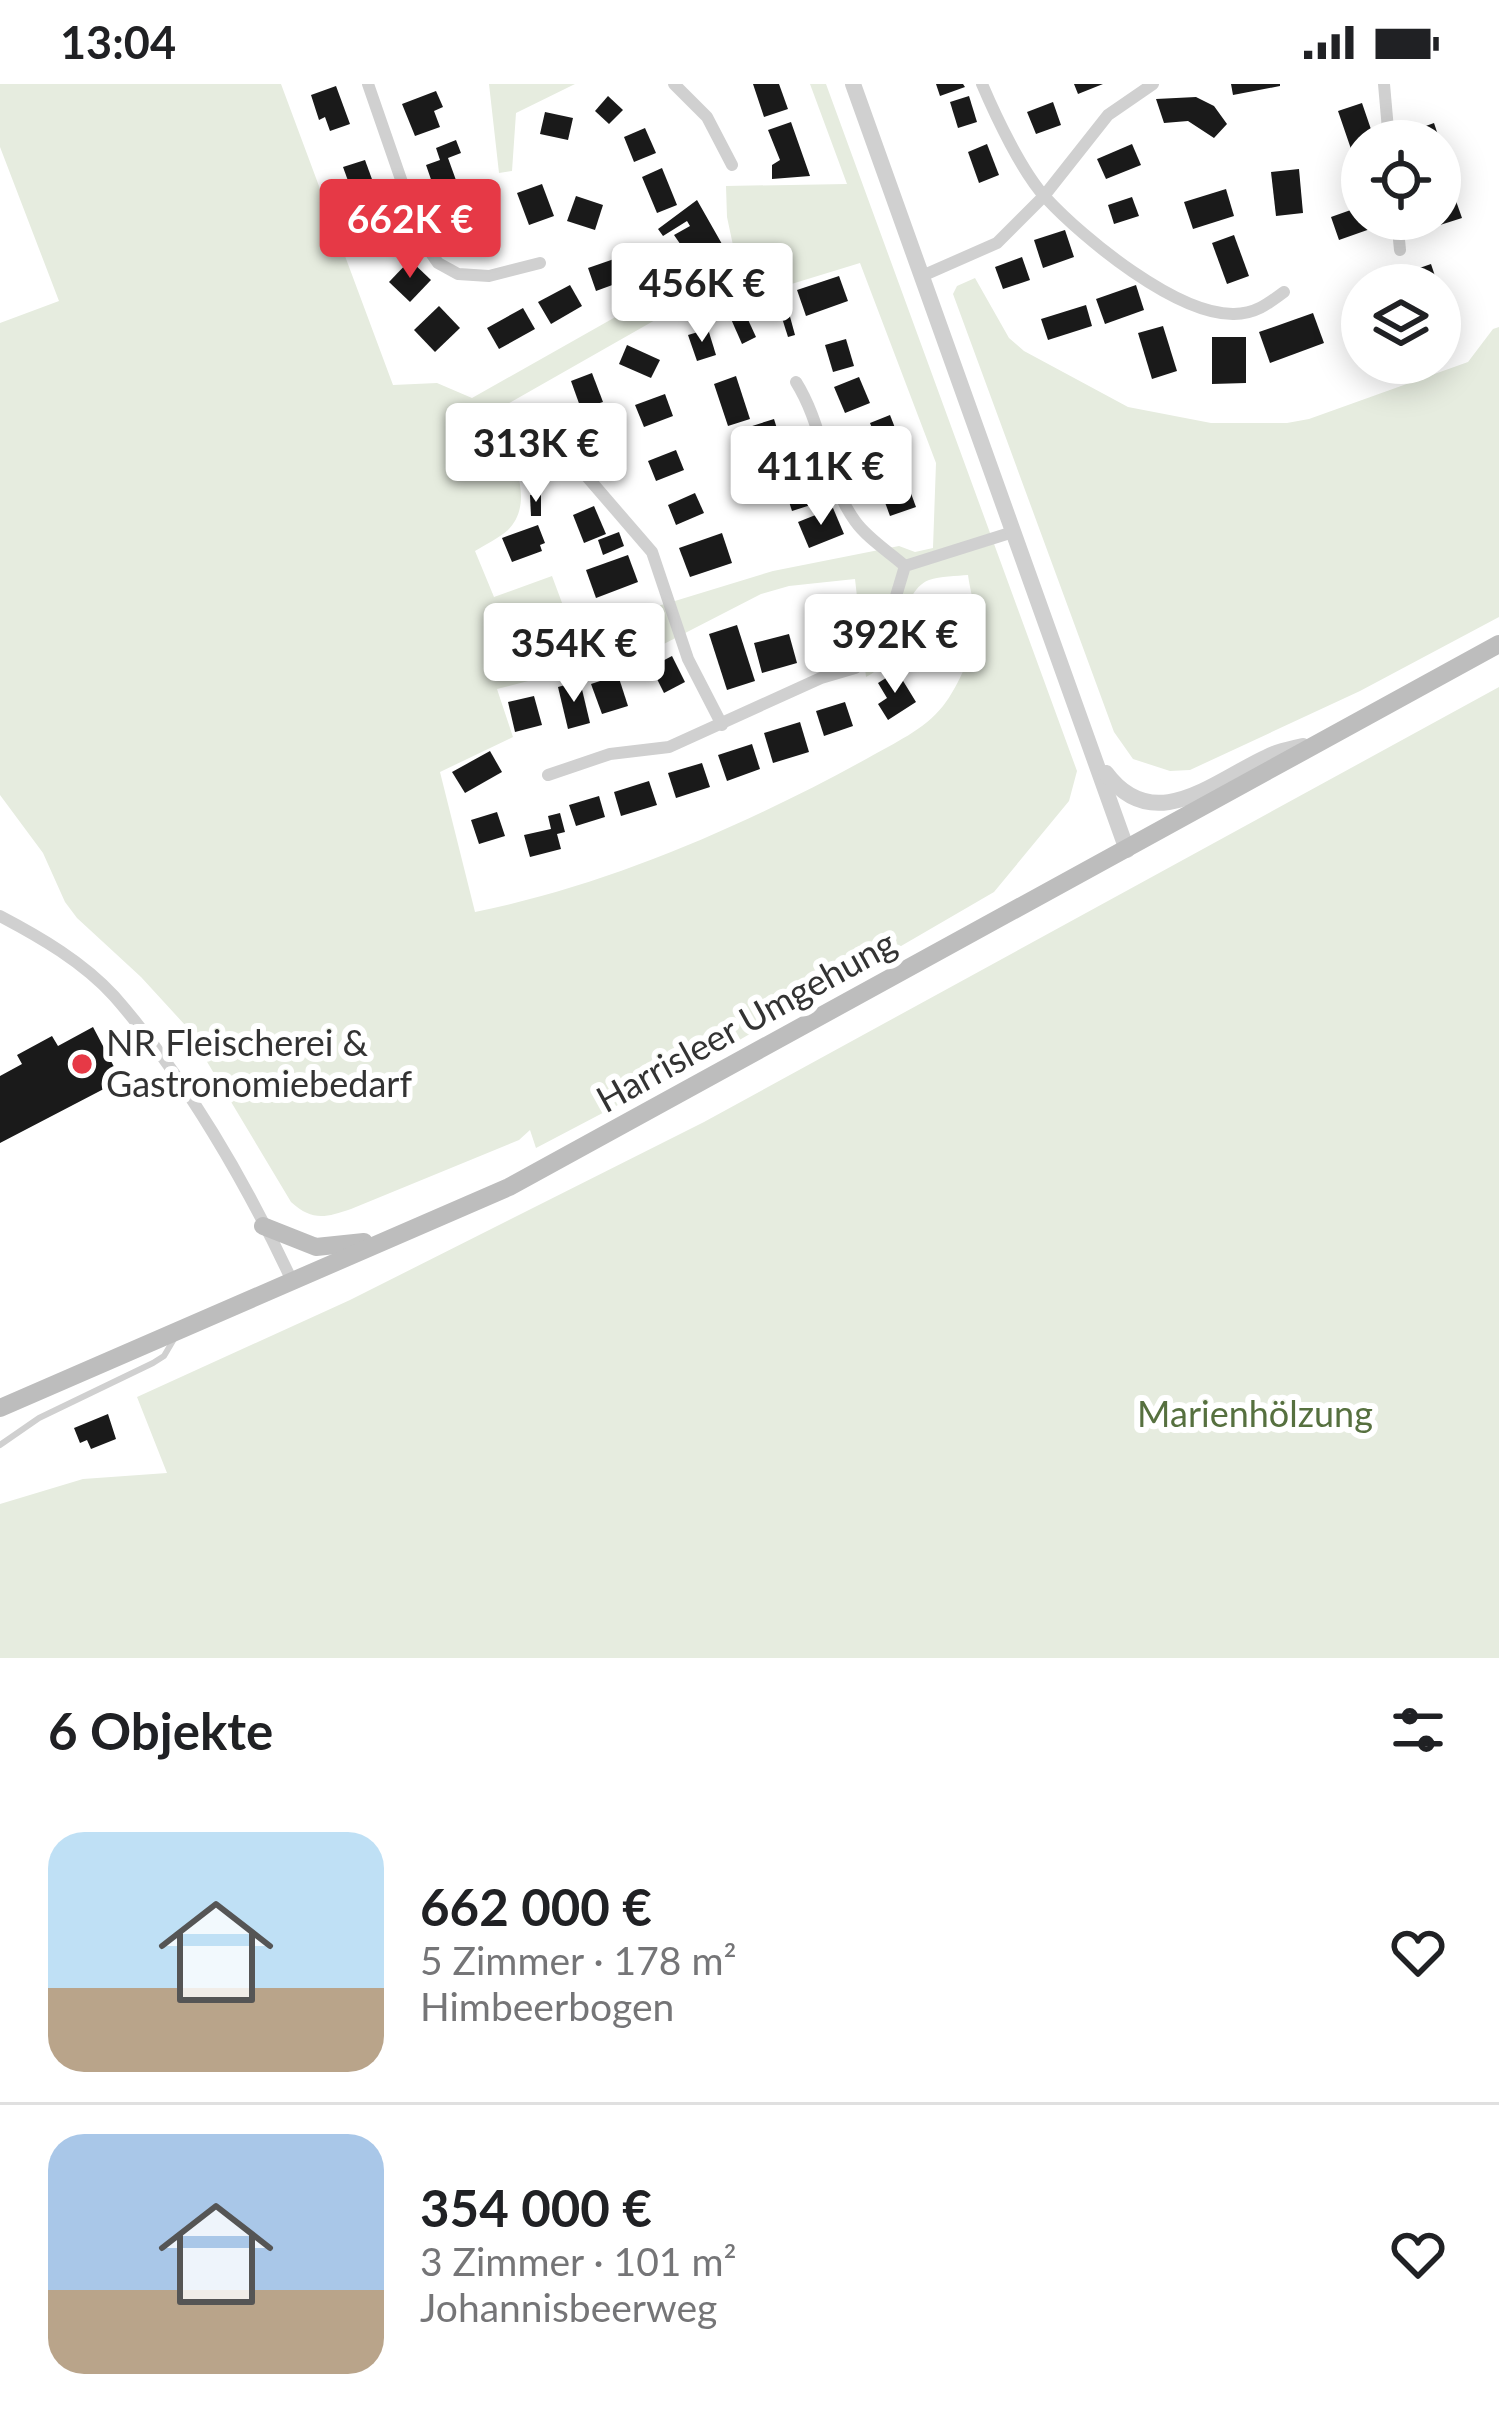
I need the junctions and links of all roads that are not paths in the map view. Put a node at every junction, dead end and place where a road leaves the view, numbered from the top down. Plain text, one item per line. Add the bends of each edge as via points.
1 (368, 84) edge
2 (674, 84) edge
3 (853, 84) edge
4 (982, 84) edge
5 (1153, 84) edge
6 (1384, 84) edge
7 (1387, 120) edge
8 (732, 165) dead end
9 (1044, 196) junction
10 (1399, 240) edge
11 (1400, 250) dead end
12 (540, 263) dead end
13 (922, 276) junction
14 (1284, 292) dead end
15 (796, 382) dead end
16 (583, 472) dead end
17 (1013, 532) junction
18 (904, 566) junction
19 (1499, 644) edge
20 (722, 724) junction
21 (1317, 743) junction
22 (1095, 758) junction
23 (548, 775) dead end
24 (1126, 850) junction
25 (0, 916) edge
26 (263, 1226) junction
27 (381, 1240) junction
28 (292, 1281) junction
29 (179, 1330) junction
30 (0, 1408) edge
31 (0, 1445) edge

1 - 12 street via 422,240 438,263 489,276
2 - 8 street via 707,117
3 - 13 street
4 - 9 street
5 - 9 street via 1108,115
6 - 7 street
9 - 13 street via 997,242
9 - 14 street via 1116,258 1191,306 1261,310
10 - 11 street
13 - 17 street
15 - 18 street via 856,523
16 - 20 street via 652,552 688,659
17 - 18 street
17 - 22 street
18 - 20 street via 875,653
19 - 21 main road, Harrisleer Umgehung
20 - 23 street via 669,746
21 - 22 street via 1270,754 1177,803 1132,796
21 - 24 main road, Harrisleer Umgehung
22 - 24 street
24 - 27 main road, Harrisleer Umgehung via 509,1187
25 - 26 street via 47,941 112,993 189,1094
26 - 27 main road via 316,1247
26 - 28 street
27 - 28 main road, Harrisleer Umgehung
28 - 29 main road, Harrisleer Umgehung
29 - 30 main road, Harrisleer Umgehung
29 - 31 lane via 153,1363

